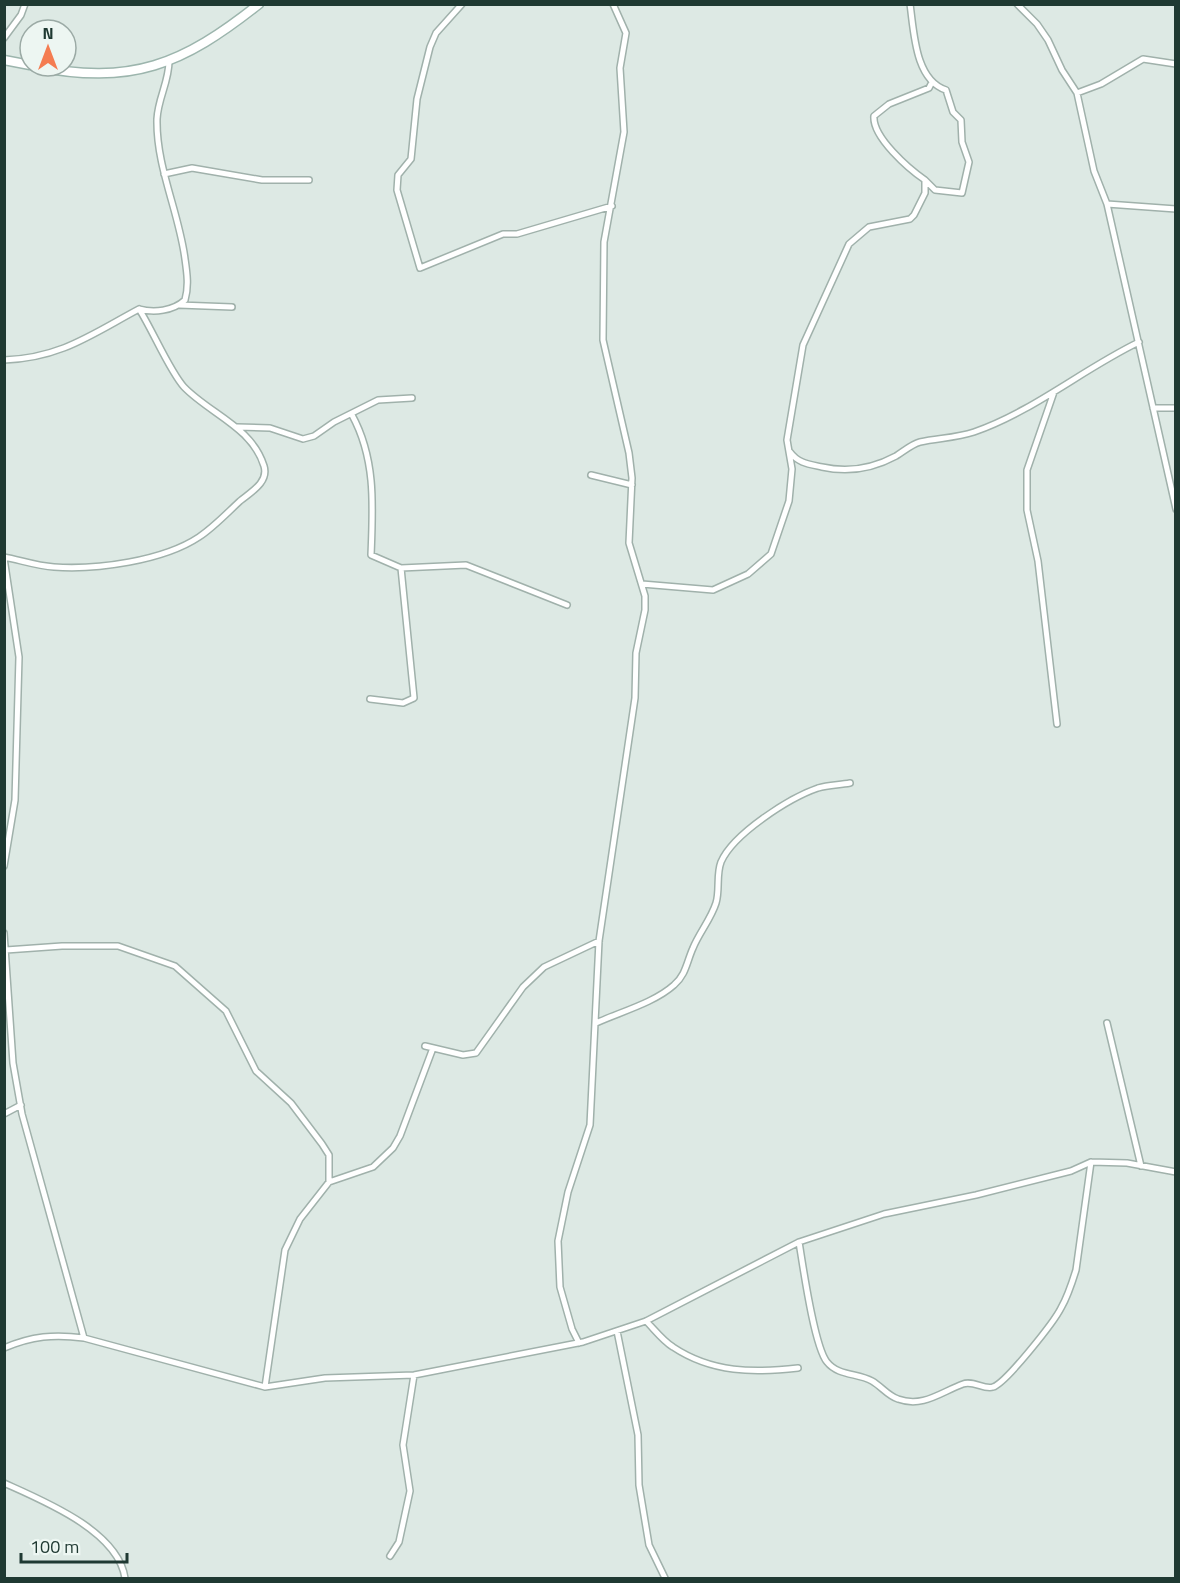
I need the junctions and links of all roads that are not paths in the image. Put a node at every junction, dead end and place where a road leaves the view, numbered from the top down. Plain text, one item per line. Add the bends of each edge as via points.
1 (25, 4) edge
2 (259, 4) edge
3 (462, 4) edge
4 (613, 4) edge
5 (910, 4) edge
6 (1017, 4) edge
7 (4, 38) edge
8 (169, 61) junction
9 (1176, 64) edge
10 (78, 72) edge
11 (931, 85) junction
12 (1077, 93) junction
13 (164, 174) junction
14 (309, 180) dead end
15 (925, 180) junction
16 (1107, 204) junction
17 (612, 206) junction
18 (1176, 209) edge
19 (179, 305) junction
20 (232, 307) dead end
21 (139, 309) junction
22 (1139, 342) junction
23 (4, 360) edge
24 (1054, 392) junction
25 (412, 398) dead end
26 (1153, 408) junction
27 (1176, 408) edge
28 (352, 415) junction
29 (237, 427) junction
30 (789, 450) junction
31 (795, 459) junction
32 (792, 469) junction
33 (591, 475) dead end
34 (632, 484) junction
35 (1176, 509) edge
36 (4, 558) edge
37 (401, 568) junction
38 (642, 584) junction
39 (567, 604) dead end
40 (370, 699) dead end
41 (1057, 724) dead end
42 (850, 783) dead end
43 (4, 866) edge
44 (4, 933) edge
45 (599, 941) junction
46 (6, 950) junction
47 (596, 1023) junction
48 (1107, 1023) dead end
49 (425, 1046) dead end
50 (433, 1048) junction
51 (21, 1105) junction
52 (4, 1114) edge
53 (1092, 1162) junction
54 (1141, 1166) junction
55 (1176, 1172) edge
56 (329, 1182) junction
57 (799, 1242) junction
58 (646, 1321) junction
59 (617, 1331) junction
60 (84, 1338) junction
61 (579, 1343) junction
62 (4, 1348) edge
63 (798, 1368) dead end
64 (414, 1375) junction
65 (265, 1387) junction
66 (4, 1483) edge
67 (390, 1556) dead end
68 (125, 1578) edge
69 (664, 1578) edge

1 - 7 street
2 - 8 street via 205,45
3 - 17 street via 436,33 430,47 416,108 411,159 398,175 397,190 420,268 503,234 517,234
4 - 17 street via 626,33 626,43 620,68 624,132
5 - 11 street via 917,51
6 - 12 street via 1048,40
8 - 10 street via 126,72
8 - 13 street via 169,78 157,119
9 - 12 street via 1143,59
11 - 15 street via 878,111 874,121 898,156
11 - 15 street via 946,90 953,112 961,120 962,142 969,162 962,193 935,190
12 - 16 street via 1094,171
13 - 14 street via 192,168 262,180
13 - 19 street via 188,279 185,300
15 - 30 street via 925,193 914,216 869,227 858,234 843,256 803,345 787,440
16 - 18 street
16 - 22 street
17 - 34 street via 604,242 603,340 629,453
19 - 20 street
19 - 21 street via 149,312
21 - 23 street via 79,343
21 - 29 street via 184,387
22 - 24 street via 1106,357
22 - 26 street
24 - 31 street via 974,432 919,442 872,466 844,471
24 - 41 street via 1027,470 1027,519 1038,561
25 - 28 street via 378,400
26 - 27 street
26 - 35 street
28 - 29 street via 303,439 270,428
28 - 37 street via 360,429 372,476 372,555
29 - 36 street via 256,451 265,474 261,484 199,537 168,551 91,567 52,567
30 - 31 street
30 - 32 street
31 - 32 street
32 - 38 street via 789,501 778,539 771,554 748,574 712,590
33 - 34 street
34 - 38 street via 629,543
36 - 43 street via 19,657 15,800
37 - 39 street via 466,565
37 - 40 street via 414,698 403,703
38 - 45 street via 645,610 636,653 635,698
42 - 47 street via 806,793 772,812 745,834 721,862 716,903 683,975 654,997
44 - 46 street
45 - 47 street
45 - 50 street via 544,967 523,987 476,1053 463,1055
46 - 51 street via 13,1063
46 - 56 street via 118,945 164,959 174,966 226,1011 256,1071 291,1102 322,1144 329,1155
47 - 61 street via 590,1125 568,1192 558,1241 560,1287
48 - 54 street
49 - 50 street
50 - 56 street via 393,1148 373,1167
51 - 52 street
51 - 60 street
53 - 54 street
53 - 57 street via 1071,1171 884,1214
53 - 57 street via 1071,1287 1061,1309 996,1387 965,1382 927,1401 910,1401 898,1399 871,1380 832,1368 820,1343
54 - 55 street
56 - 65 street via 300,1219 285,1250
57 - 58 street
58 - 59 street
58 - 63 street via 672,1347 717,1368 765,1372
59 - 61 street
59 - 69 street via 638,1435 639,1485 649,1545
60 - 62 street via 43,1336
60 - 65 street
61 - 64 street
64 - 65 street via 325,1378
64 - 67 street via 403,1445 410,1491 399,1542
66 - 68 street via 51,1504 95,1532 123,1564

